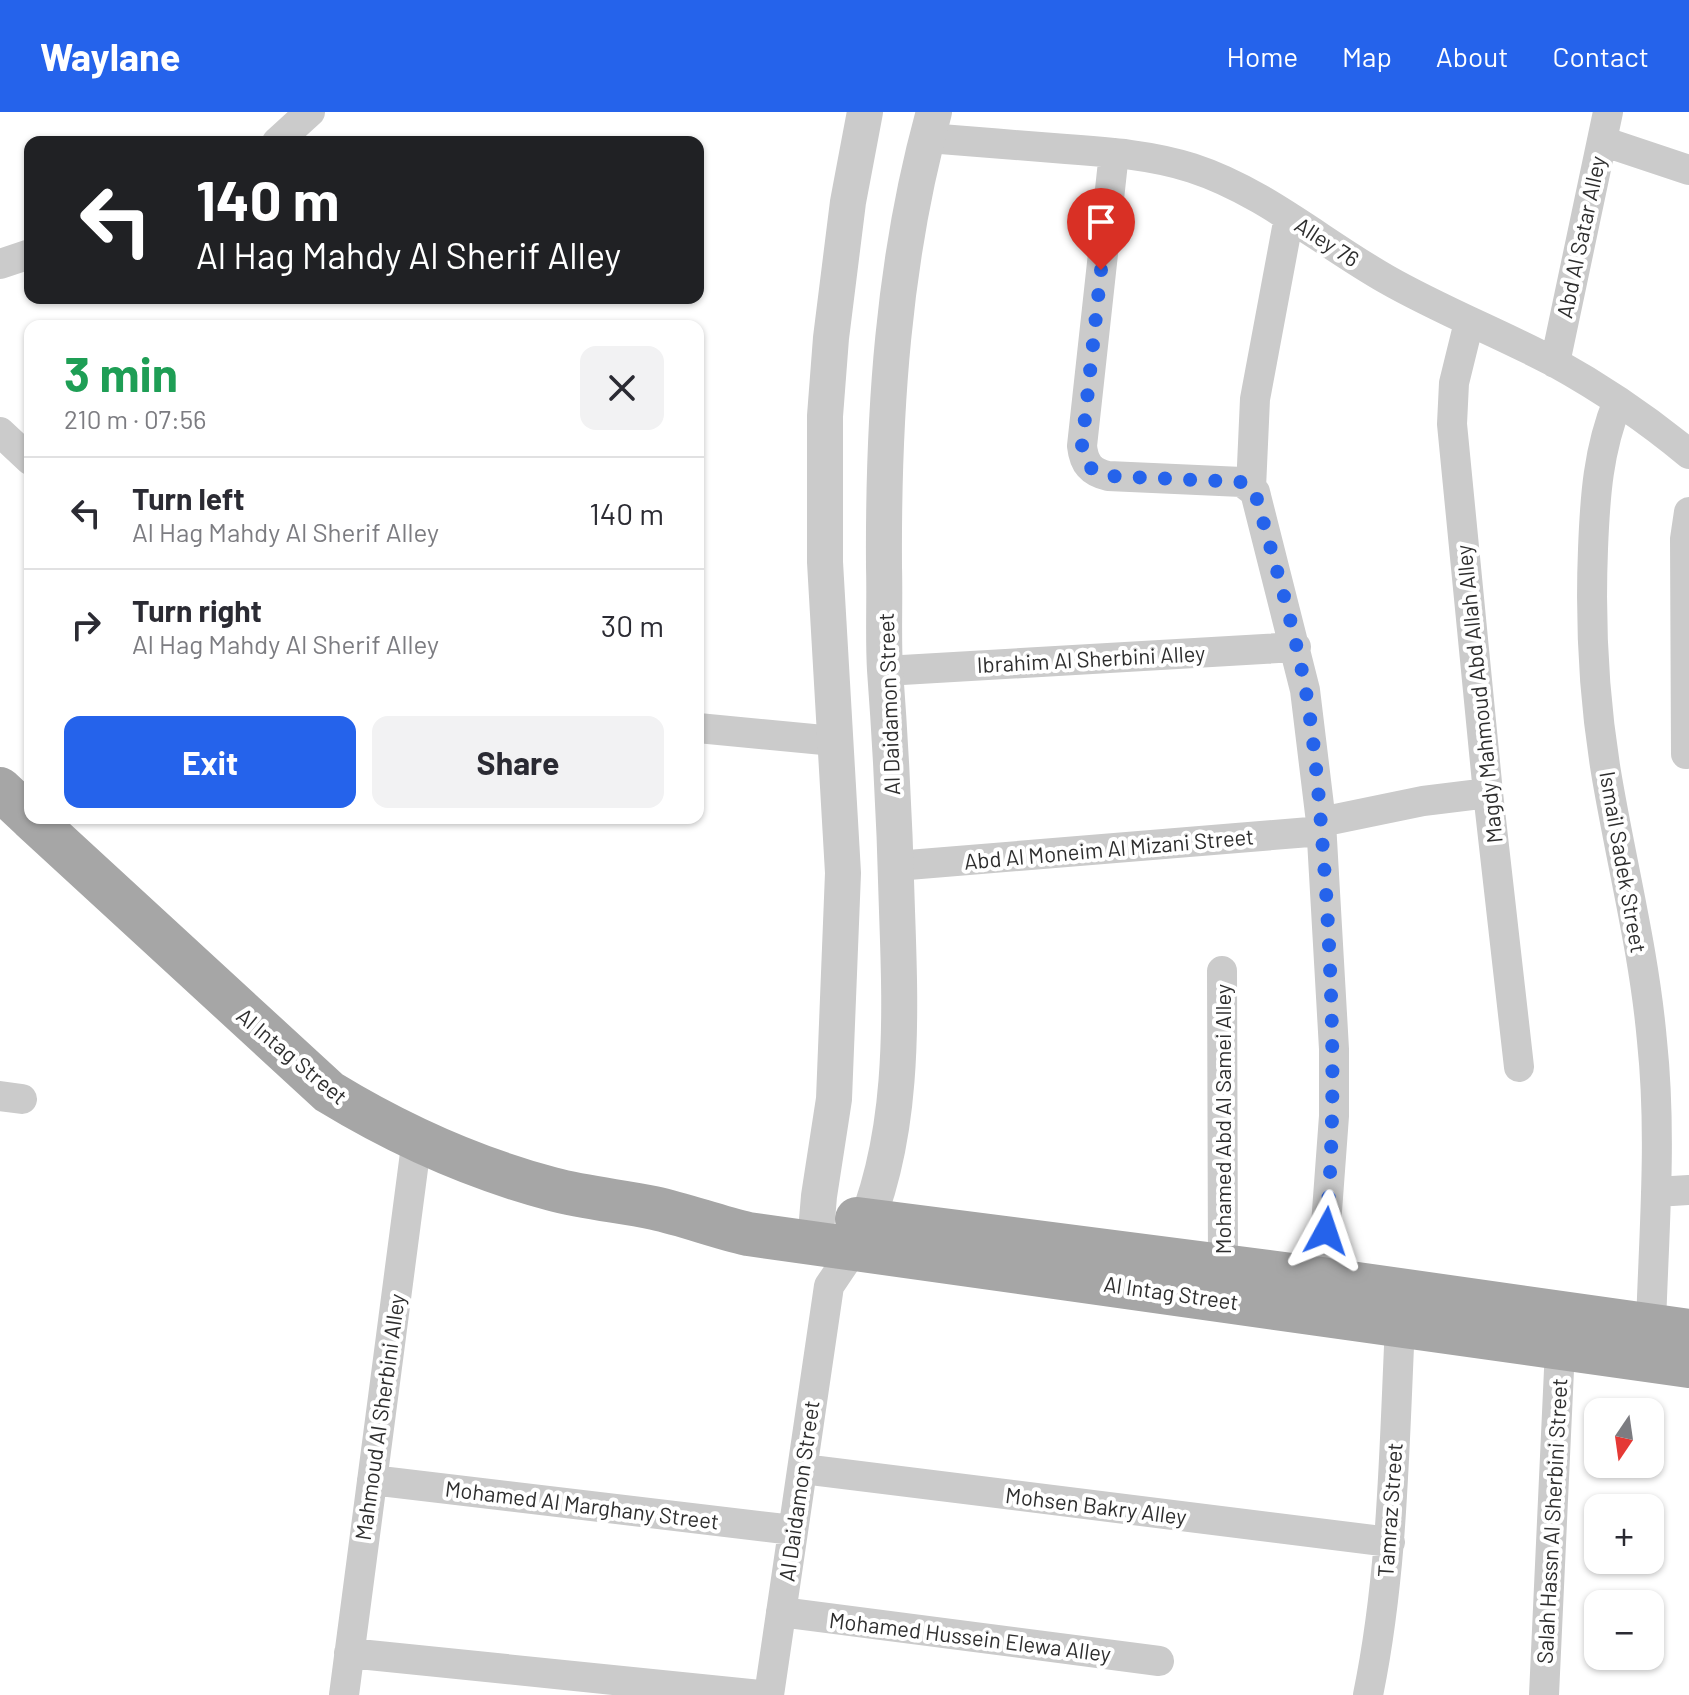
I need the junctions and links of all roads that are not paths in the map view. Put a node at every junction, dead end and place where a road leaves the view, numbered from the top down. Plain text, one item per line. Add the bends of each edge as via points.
1 (310, 112) edge
2 (865, 112) edge
3 (931, 125) edge
4 (1605, 126) edge
5 (284, 136) edge
6 (1114, 153) junction
7 (1689, 170) edge
8 (1289, 217) junction
9 (24, 256) edge
10 (0, 264) edge
11 (1469, 322) junction
12 (1555, 363) junction
13 (1618, 401) junction
14 (0, 432) edge
15 (24, 454) edge
16 (1689, 454) edge
17 (1251, 488) junction
18 (1689, 512) edge
19 (1296, 647) junction
20 (885, 671) junction
21 (704, 729) edge
22 (834, 741) junction
23 (1686, 754) dead end
24 (0, 789) edge
25 (1488, 793) junction
26 (24, 812) edge
27 (37, 824) edge
28 (1321, 827) junction
29 (896, 866) junction
30 (1222, 971) dead end
31 (1519, 1067) dead end
32 (834, 1099) junction
33 (894, 1102) junction
34 (417, 1138) junction
35 (1689, 1190) edge
36 (1656, 1192) junction
37 (839, 1232) junction
38 (1223, 1266) junction
39 (1322, 1279) junction
40 (1400, 1325) junction
41 (1670, 1328) edge
42 (1560, 1348) junction
43 (1689, 1366) edge
44 (803, 1469) junction
45 (372, 1480) junction
46 (793, 1530) junction
47 (1390, 1542) junction
48 (781, 1612) junction
49 (349, 1653) junction
50 (1159, 1661) dead end
51 (344, 1695) edge
52 (760, 1695) edge
53 (769, 1695) edge
54 (1368, 1695) edge
55 (1544, 1695) edge

1 - 5 street
2 - 22 street, Al Daidamon Street via 846,217 825,416 825,562
3 - 6 street, Alley 76
3 - 20 street, Al Daidamon Street via 892,343 885,462
4 - 7 street
4 - 12 street, Abd Al Satar Alley
6 - 8 street, Alley 76 via 1192,168
6 - 17 street via 1084,457 1089,467 1108,476 1242,482
8 - 11 street, Alley 76 via 1377,274
8 - 17 street via 1255,399
9 - 10 street
11 - 12 street, Alley 76
11 - 25 street, Magdy Mahmoud Abd Allah Alley via 1454,383 1452,424
12 - 13 street, Alley 76
13 - 16 street, Alley 76
13 - 36 street, Ismail Sadek Street via 1596,481 1591,603 1606,769 1652,1039 1658,1110
14 - 15 street
17 - 19 street
18 - 23 street
19 - 20 street, Ibrahim Al Sherbini Alley
19 - 28 street
20 - 29 street, Al Daidamon Street
21 - 22 street
22 - 32 street, Al Daidamon Street via 843,873
24 - 26 main road, Al Intag Street
25 - 28 street, Abd Al Moneim Al Mizani Street via 1423,801
25 - 31 street, Magdy Mahmoud Abd Allah Alley
27 - 34 main road, Al Intag Street via 318,1083 368,1116
28 - 29 street, Abd Al Moneim Al Mizani Street
28 - 39 street via 1334,1049
29 - 33 street, Al Daidamon Street
30 - 38 street, Mohamed Abd Al Samei Alley
32 - 33 street
32 - 37 street, Al Daidamon Street
33 - 37 street, Al Daidamon Street via 883,1176
34 - 37 main road, Al Intag Street via 516,1179 748,1234
34 - 45 street, Mahmoud Al Sherbini Alley
35 - 36 street
36 - 41 street, Ismail Sadek Street
37 - 38 main road, Al Intag Street
37 - 40 main road, Al Intag Street
37 - 44 street, Al Daidamon Street via 819,1263 829,1286
38 - 39 main road, Al Intag Street
39 - 41 main road, Al Intag Street
40 - 42 main road, Al Intag Street
40 - 47 street, Tamraz Street
42 - 43 main road, Al Intag Street
42 - 55 street, Salah Hassn Al Sherbini Street
44 - 46 street, Al Daidamon Street
44 - 47 street, Mohsen Bakry Alley
45 - 46 street, Mohamed Al Marghany Street
45 - 49 street, Mahmoud Al Sherbini Alley
46 - 48 street, Al Daidamon Street
47 - 54 street, Tamraz Street
48 - 50 street, Mohamed Hussein Elewa Alley
48 - 53 street, Al Daidamon Street
49 - 51 street, Mahmoud Al Sherbini Alley
49 - 52 street

